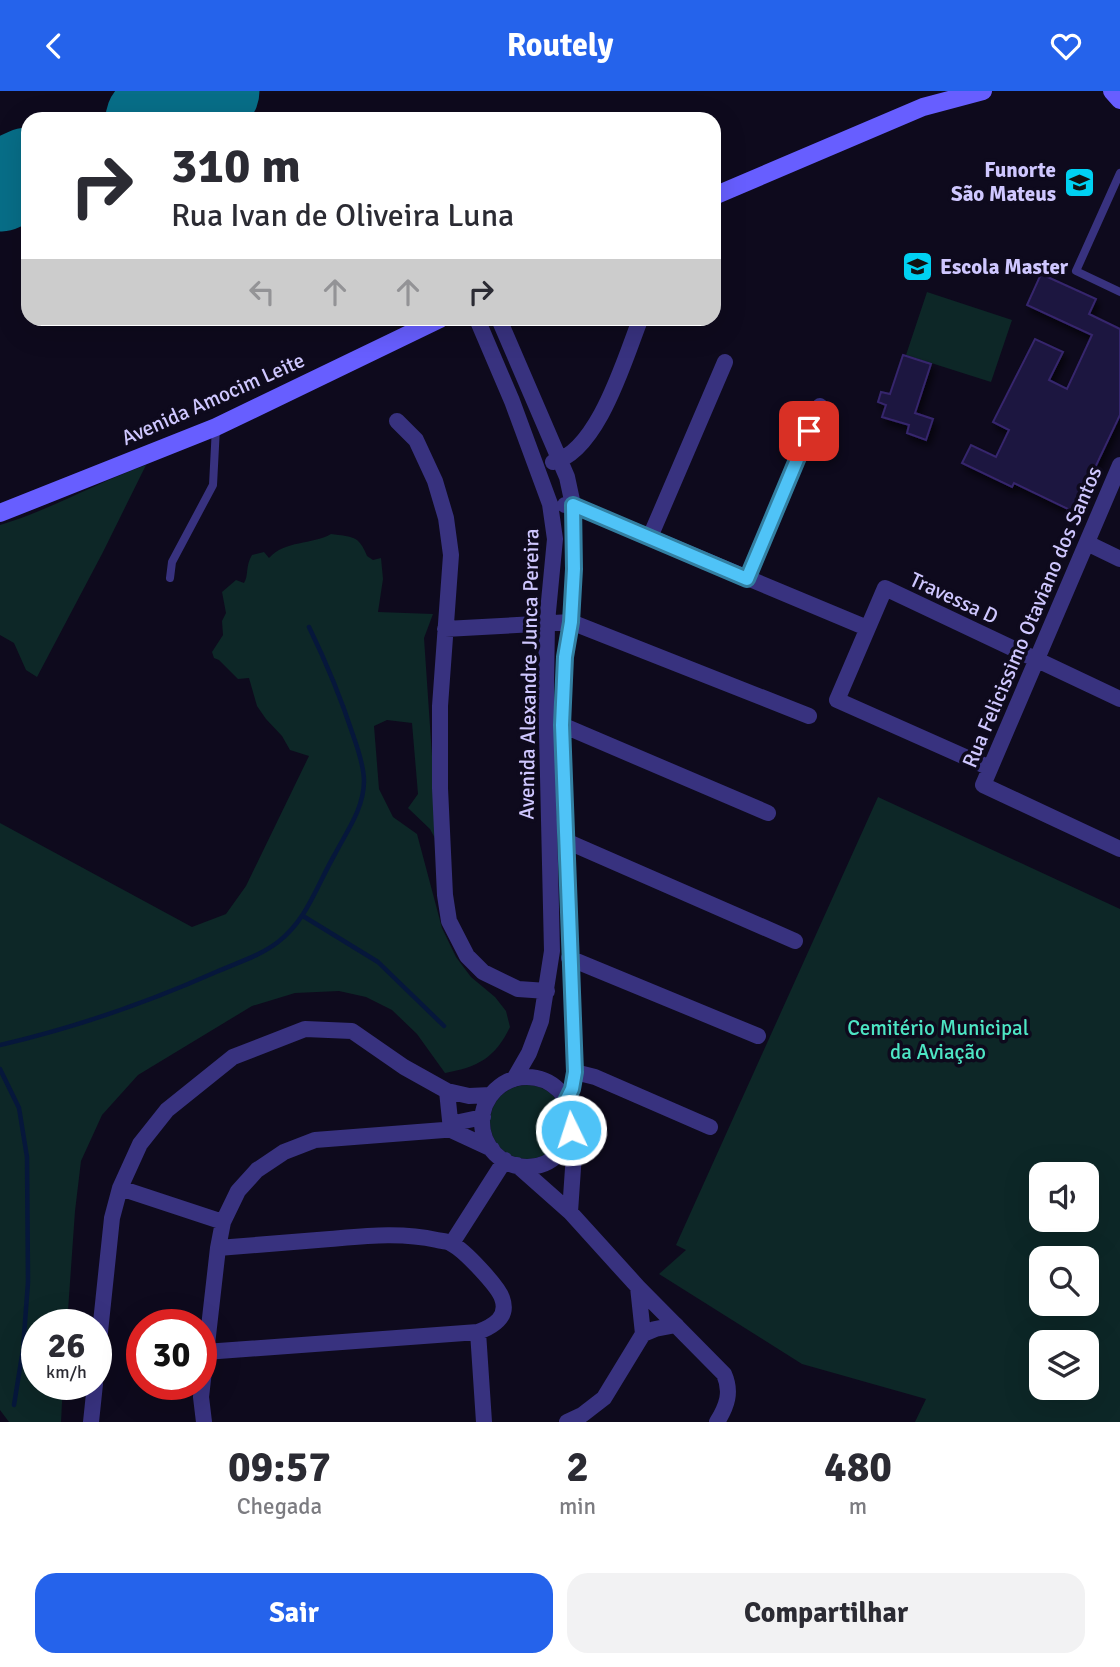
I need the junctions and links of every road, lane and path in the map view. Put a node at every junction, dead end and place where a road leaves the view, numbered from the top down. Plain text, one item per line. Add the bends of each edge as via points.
1 (983, 91) edge
2 (1112, 91) edge
3 (1120, 100) edge
4 (1120, 173) edge
5 (721, 193) edge
6 (1120, 292) edge
7 (425, 326) edge
8 (480, 326) edge
9 (502, 326) edge
10 (638, 326) edge
11 (725, 362) dead end
12 (820, 406) dead end
13 (397, 421) dead end
14 (216, 427) junction
15 (560, 461) junction
16 (1120, 465) edge
17 (536, 466) junction
18 (550, 504) junction
19 (573, 505) junction
20 (0, 513) edge
21 (650, 537) junction
22 (1087, 543) junction
23 (1120, 559) edge
24 (170, 578) dead end
25 (747, 579) junction
26 (547, 622) junction
27 (571, 622) junction
28 (867, 628) junction
29 (445, 629) junction
30 (1039, 660) junction
31 (1120, 699) edge
32 (809, 716) dead end
33 (562, 725) junction
34 (990, 768) junction
35 (768, 813) dead end
36 (566, 841) junction
37 (1120, 849) edge
38 (795, 941) dead end
39 (569, 957) junction
40 (547, 991) junction
41 (758, 1036) dead end
42 (575, 1072) junction
43 (514, 1079) junction
44 (447, 1091) junction
45 (491, 1095) junction
46 (566, 1101) junction
47 (482, 1117) junction
48 (451, 1127) junction
49 (710, 1127) dead end
50 (571, 1130) junction
51 (492, 1149) junction
52 (511, 1163) junction
53 (120, 1188) junction
54 (570, 1212) junction
55 (223, 1222) junction
56 (452, 1243) junction
57 (218, 1248) junction
58 (638, 1287) junction
59 (102, 1309) edge
60 (210, 1309) edge
61 (676, 1325) junction
62 (478, 1332) junction
63 (643, 1334) junction
64 (217, 1351) edge
65 (93, 1400) edge
66 (201, 1400) edge
67 (91, 1422) edge
68 (204, 1422) edge
69 (484, 1422) edge
70 (566, 1422) edge
71 (717, 1422) edge

1 - 5 street via 923,107
2 - 3 street
4 - 6 lane via 1076,271
7 - 14 street, Avenida Amocim Leite
8 - 17 street, Avenida Alexandre Junca Pereira
9 - 15 street, Avenida Alexandre Junca Pereira
10 - 15 street via 608,404 590,432
11 - 21 street
12 - 25 street
13 - 29 street via 416,440 446,518 451,555
14 - 20 street, Avenida Amocim Leite
14 - 24 lane via 213,485 172,562
15 - 17 street
15 - 19 street, Avenida Alexandre Junca Pereira
16 - 22 street, Rua Felicissimo Otaviano dos Santos
17 - 18 street, Avenida Alexandre Junca Pereira
18 - 19 street
18 - 26 street, Avenida Alexandre Junca Pereira via 555,539
19 - 21 street
19 - 27 street, Avenida Alexandre Junca Pereira
21 - 25 street
22 - 23 street
22 - 30 street, Rua Felicissimo Otaviano dos Santos
25 - 28 street
26 - 27 street
26 - 29 street
26 - 40 street, Avenida Alexandre Junca Pereira via 552,951
27 - 32 street
27 - 33 street, Avenida Alexandre Junca Pereira
28 - 30 street, Travessa D via 885,588
28 - 34 street via 837,700
29 - 40 street via 440,774 449,922 467,956 483,972 518,989
30 - 31 street, Travessa D
30 - 34 street, Rua Felicissimo Otaviano dos Santos
33 - 35 street
33 - 36 street, Avenida Alexandre Junca Pereira
34 - 37 street, Rua Felicissimo Otaviano dos Santos via 983,785
36 - 38 street
36 - 39 street, Avenida Alexandre Junca Pereira
39 - 41 street
39 - 42 street, Avenida Alexandre Junca Pereira
40 - 43 street, Avenida Alexandre Junca Pereira via 541,1021
42 - 46 street, Avenida Alexandre Junca Pereira
42 - 49 street
43 - 45 street
43 - 46 street via 544,1080
44 - 45 street
44 - 48 street
44 - 53 street via 352,1031 305,1029 233,1057 167,1110 140,1144
45 - 47 street
46 - 50 street
47 - 48 street
47 - 51 street
48 - 51 street
48 - 55 street via 315,1140 284,1152 257,1170 238,1191
50 - 52 street via 556,1156 538,1165
50 - 54 street via 575,1139
51 - 52 street
52 - 54 street
52 - 56 street
53 - 55 street
53 - 59 street via 112,1218
54 - 58 street
55 - 57 street
56 - 57 street via 397,1235
56 - 62 street via 500,1290 503,1315
57 - 60 street
58 - 61 street
58 - 63 street
61 - 63 street
61 - 71 street via 724,1374 729,1385
62 - 64 street
62 - 69 street
63 - 70 street via 604,1398
65 - 67 street
66 - 68 street

